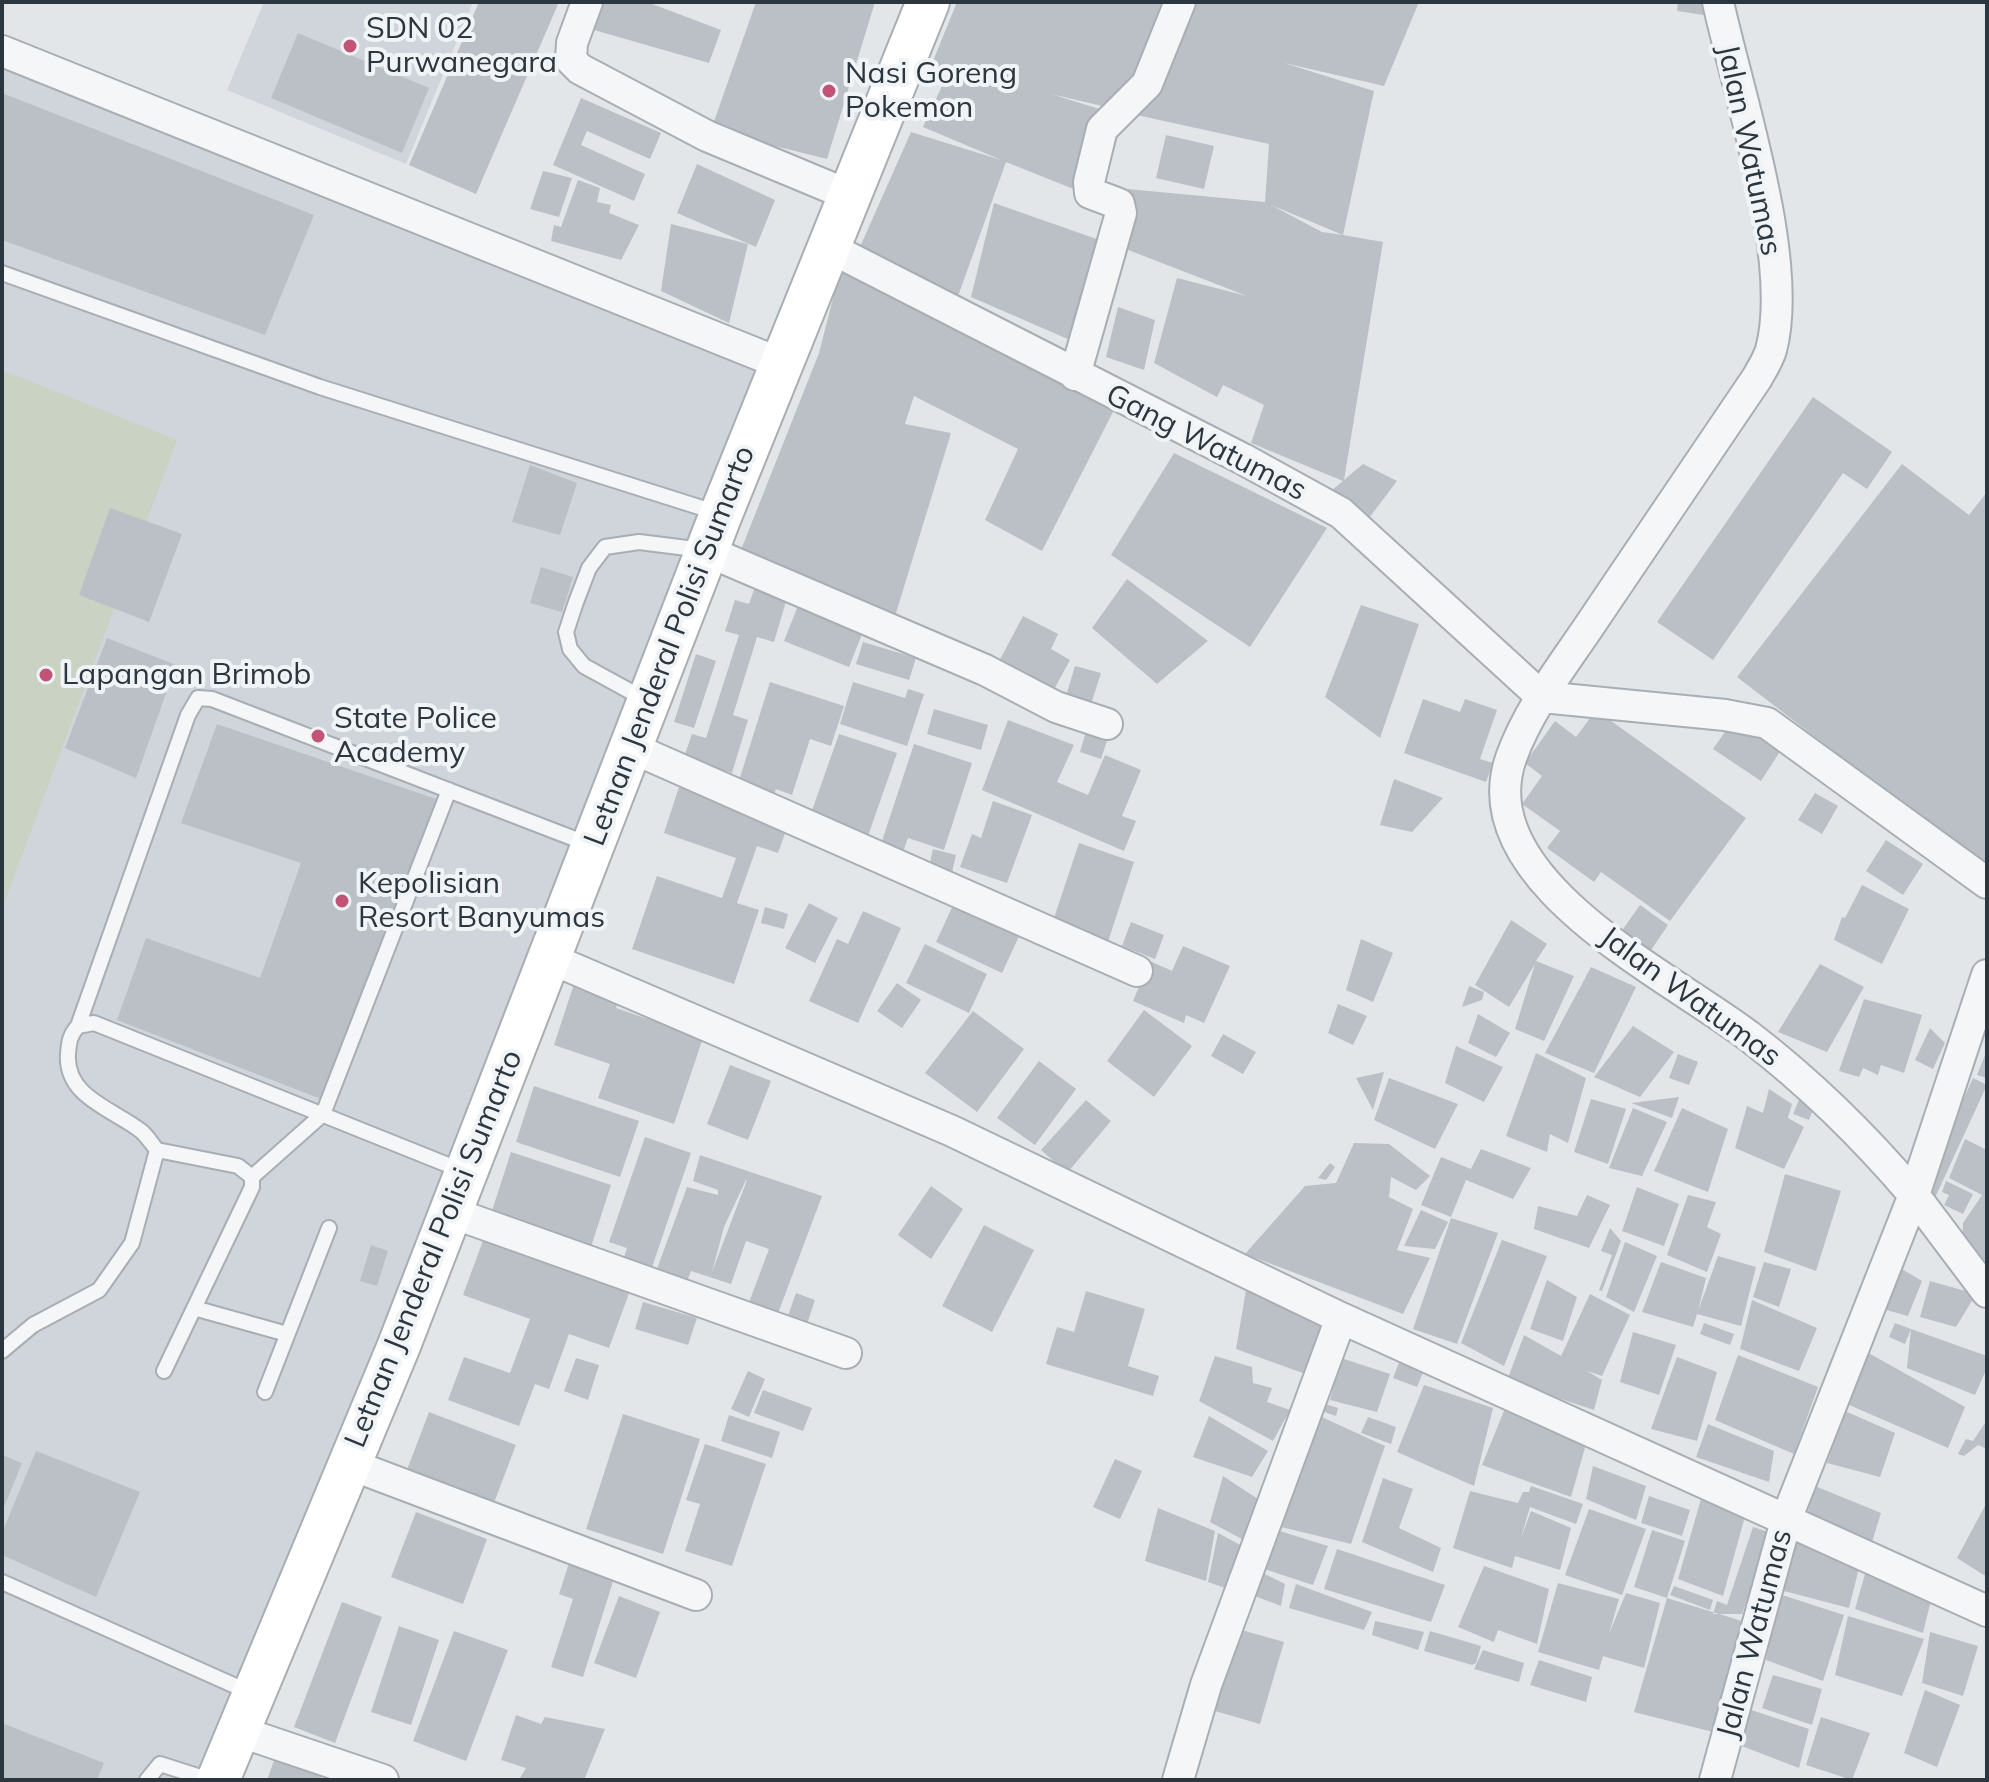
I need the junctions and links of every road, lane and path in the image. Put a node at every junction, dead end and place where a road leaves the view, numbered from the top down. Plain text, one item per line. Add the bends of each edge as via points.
1 (587, 2) edge
2 (928, 2) edge
3 (1180, 2) edge
4 (1718, 2) edge
5 (2, 51) edge
6 (851, 196) junction
7 (830, 248) junction
8 (2, 273) edge
9 (782, 364) junction
10 (1075, 375) junction
11 (714, 532) junction
12 (1542, 697) junction
13 (650, 702) junction
14 (1107, 724) dead end
15 (632, 748) junction
16 (449, 790) junction
17 (592, 846) junction
18 (1987, 883) edge
19 (549, 958) junction
20 (1137, 971) dead end
21 (1987, 975) edge
22 (78, 1026) junction
23 (323, 1114) junction
24 (157, 1150) junction
25 (465, 1172) junction
26 (252, 1177) junction
27 (1914, 1195) junction
28 (450, 1212) junction
29 (329, 1228) dead end
30 (1987, 1292) edge
31 (194, 1308) junction
32 (1341, 1318) junction
33 (287, 1334) junction
34 (2, 1351) edge
35 (846, 1353) dead end
36 (164, 1371) dead end
37 (265, 1392) dead end
38 (349, 1464) junction
39 (1787, 1517) junction
40 (2, 1582) edge
41 (696, 1595) dead end
42 (1987, 1611) edge
43 (246, 1712) junction
44 (147, 1780) edge
45 (210, 1780) edge
46 (218, 1780) edge
47 (383, 1780) edge
48 (1178, 1780) edge
49 (1715, 1780) edge

1 - 6 street via 572,43 571,60 580,69 707,136
2 - 6 street, Letnan Jenderal Polisi Sumarto
3 - 10 street via 1147,84 1102,129 1090,193 1119,204 1121,213
4 - 12 street, Jalan Watumas via 1764,199 1775,274 1771,352
5 - 9 street
6 - 7 street, Letnan Jenderal Polisi Sumarto
7 - 9 street, Letnan Jenderal Polisi Sumarto
7 - 10 street, Gang Watumas
8 - 11 lane
9 - 11 street, Letnan Jenderal Polisi Sumarto
10 - 12 street, Gang Watumas via 1341,513
11 - 13 street, Letnan Jenderal Polisi Sumarto
11 - 13 lane via 605,547 589,568 566,632 570,649 584,666
11 - 14 street via 1056,707
12 - 18 street via 1767,723
12 - 27 street, Jalan Watumas via 1511,759 1504,800 1522,850 1604,939 1746,1034 1822,1094
13 - 15 street, Letnan Jenderal Polisi Sumarto
15 - 17 street, Letnan Jenderal Polisi Sumarto
15 - 20 street
16 - 17 lane
16 - 22 lane via 198,698
16 - 23 lane
17 - 19 street, Letnan Jenderal Polisi Sumarto
19 - 25 street, Letnan Jenderal Polisi Sumarto
19 - 32 street via 952,1131
21 - 27 street
22 - 23 lane via 94,1023
22 - 24 lane via 70,1036 68,1063 74,1080 86,1097 143,1132
23 - 25 lane
23 - 26 lane
24 - 26 lane via 238,1166
24 - 34 lane via 132,1243 99,1290 33,1325
25 - 28 street, Letnan Jenderal Polisi Sumarto
26 - 31 lane via 252,1187
27 - 30 street
27 - 39 street, Jalan Watumas
28 - 35 street
28 - 38 street, Letnan Jenderal Polisi Sumarto
29 - 33 lane
31 - 33 lane
31 - 36 lane
32 - 39 street
32 - 48 street via 1206,1685
33 - 37 lane
38 - 41 street
38 - 43 street, Letnan Jenderal Polisi Sumarto
39 - 42 street
39 - 49 street, Jalan Watumas
40 - 43 lane
43 - 46 street, Letnan Jenderal Polisi Sumarto
43 - 47 street
44 - 45 lane via 160,1764

